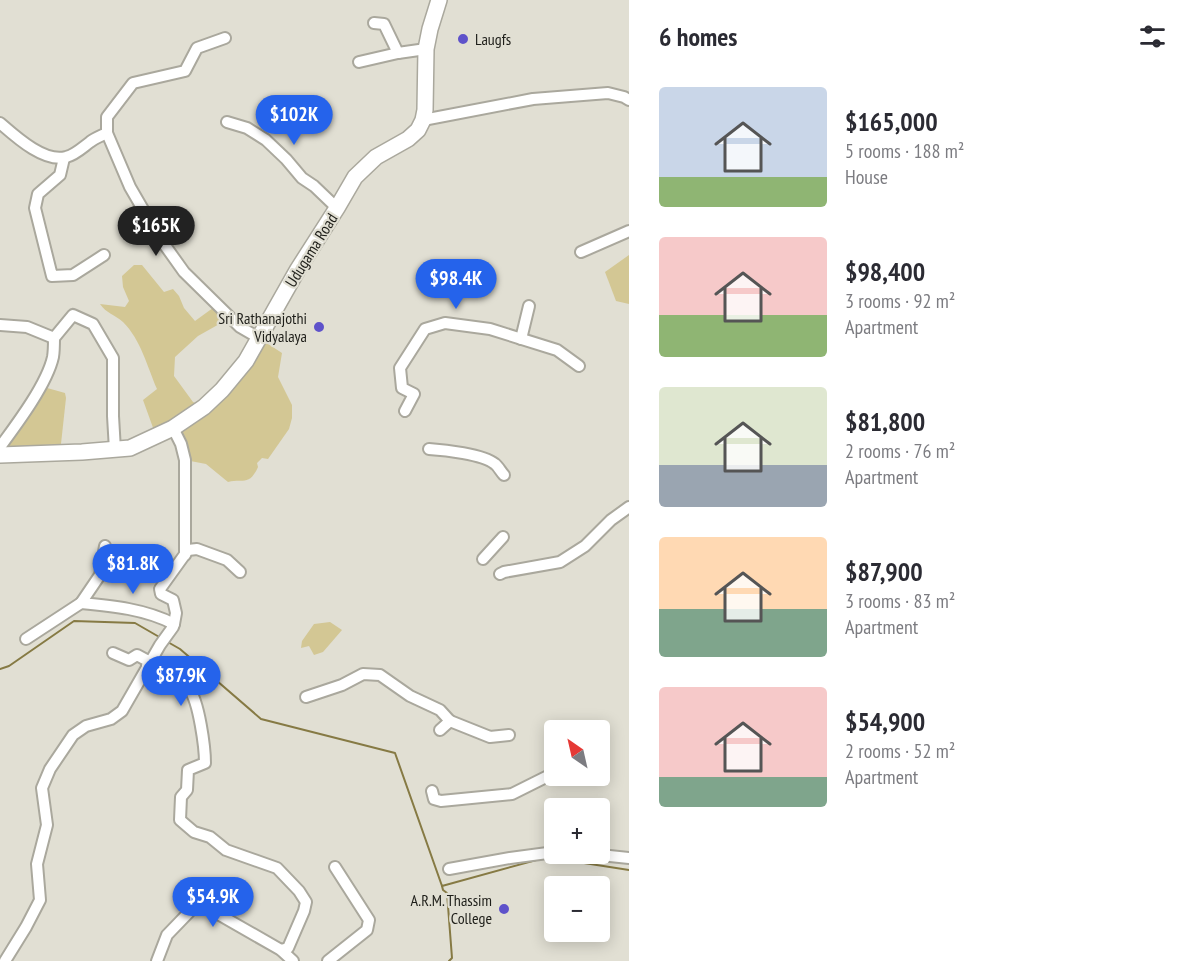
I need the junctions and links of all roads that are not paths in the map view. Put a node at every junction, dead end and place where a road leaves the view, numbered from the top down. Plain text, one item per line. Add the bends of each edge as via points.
1 (439, 0) edge
2 (374, 23) dead end
3 (225, 38) dead end
4 (426, 50) junction
5 (398, 53) junction
6 (359, 62) dead end
7 (629, 100) edge
8 (423, 120) junction
9 (227, 122) dead end
10 (0, 123) edge
11 (107, 133) junction
12 (64, 158) junction
13 (337, 208) junction
14 (629, 231) edge
15 (581, 252) dead end
16 (104, 255) dead end
17 (530, 306) dead end
18 (0, 325) edge
19 (54, 338) junction
20 (259, 338) junction
21 (521, 339) junction
22 (579, 366) dead end
23 (405, 411) dead end
24 (173, 428) junction
25 (0, 447) edge
26 (429, 449) dead end
27 (115, 450) junction
28 (0, 454) edge
29 (504, 475) dead end
30 (628, 511) edge
31 (502, 537) dead end
32 (105, 546) dead end
33 (184, 555) junction
34 (483, 559) dead end
35 (240, 572) dead end
36 (500, 574) dead end
37 (81, 603) junction
38 (173, 625) junction
39 (26, 639) dead end
40 (113, 653) dead end
41 (149, 664) junction
42 (306, 697) dead end
43 (450, 721) junction
44 (440, 730) dead end
45 (509, 735) dead end
46 (544, 778) edge
47 (432, 791) dead end
48 (544, 853) edge
49 (610, 856) edge
50 (629, 858) edge
51 (335, 867) dead end
52 (449, 869) dead end
53 (281, 950) junction
54 (6, 960) edge
55 (157, 961) edge
56 (292, 961) edge
57 (328, 961) edge

1 - 4 main road
2 - 5 street via 384,24
3 - 11 street via 197,48 185,71 133,83 107,117
4 - 5 street
4 - 8 main road
5 - 6 street
7 - 8 street via 608,93 533,99
8 - 13 main road, Udugama Road via 408,139 362,169
9 - 13 street via 266,140
10 - 12 street via 35,151
11 - 12 street
11 - 20 street via 130,187 184,272 240,327
12 - 16 street via 60,175 38,194 35,208 52,276 73,275
13 - 20 main road, Udugama Road
14 - 15 street
17 - 21 street
18 - 19 street via 27,327
19 - 25 street via 47,373
19 - 27 street via 73,315 93,324 113,358
20 - 24 main road, Udugama Road via 222,390
21 - 22 street via 557,350
21 - 23 street via 490,329 445,323 425,329 400,368 402,388 414,394
24 - 27 main road, Udugama Road via 130,448
24 - 33 street via 185,460
26 - 29 street via 484,458
27 - 28 main road, Udugama Road
30 - 36 street via 560,562
31 - 34 street
32 - 37 street via 100,575
33 - 35 street via 197,549 227,560
33 - 38 street via 160,589 161,594 173,600
37 - 38 street via 118,606 159,616
37 - 39 street
38 - 41 street
40 - 41 street via 129,660 137,655
41 - 53 street via 189,689 197,708 205,763 189,770 187,790 181,797 180,820 226,850 277,868 306,902 288,948
41 - 54 street via 122,711 73,735 51,769 42,788 47,825 37,864 40,900
42 - 43 street via 363,674 380,675 410,696 440,710
43 - 44 street
43 - 45 street via 490,737
46 - 47 street via 512,794 441,801 434,799
48 - 52 street
49 - 50 street
51 - 57 street via 369,920 367,930
53 - 55 street via 211,910 195,906 167,935
53 - 56 street

